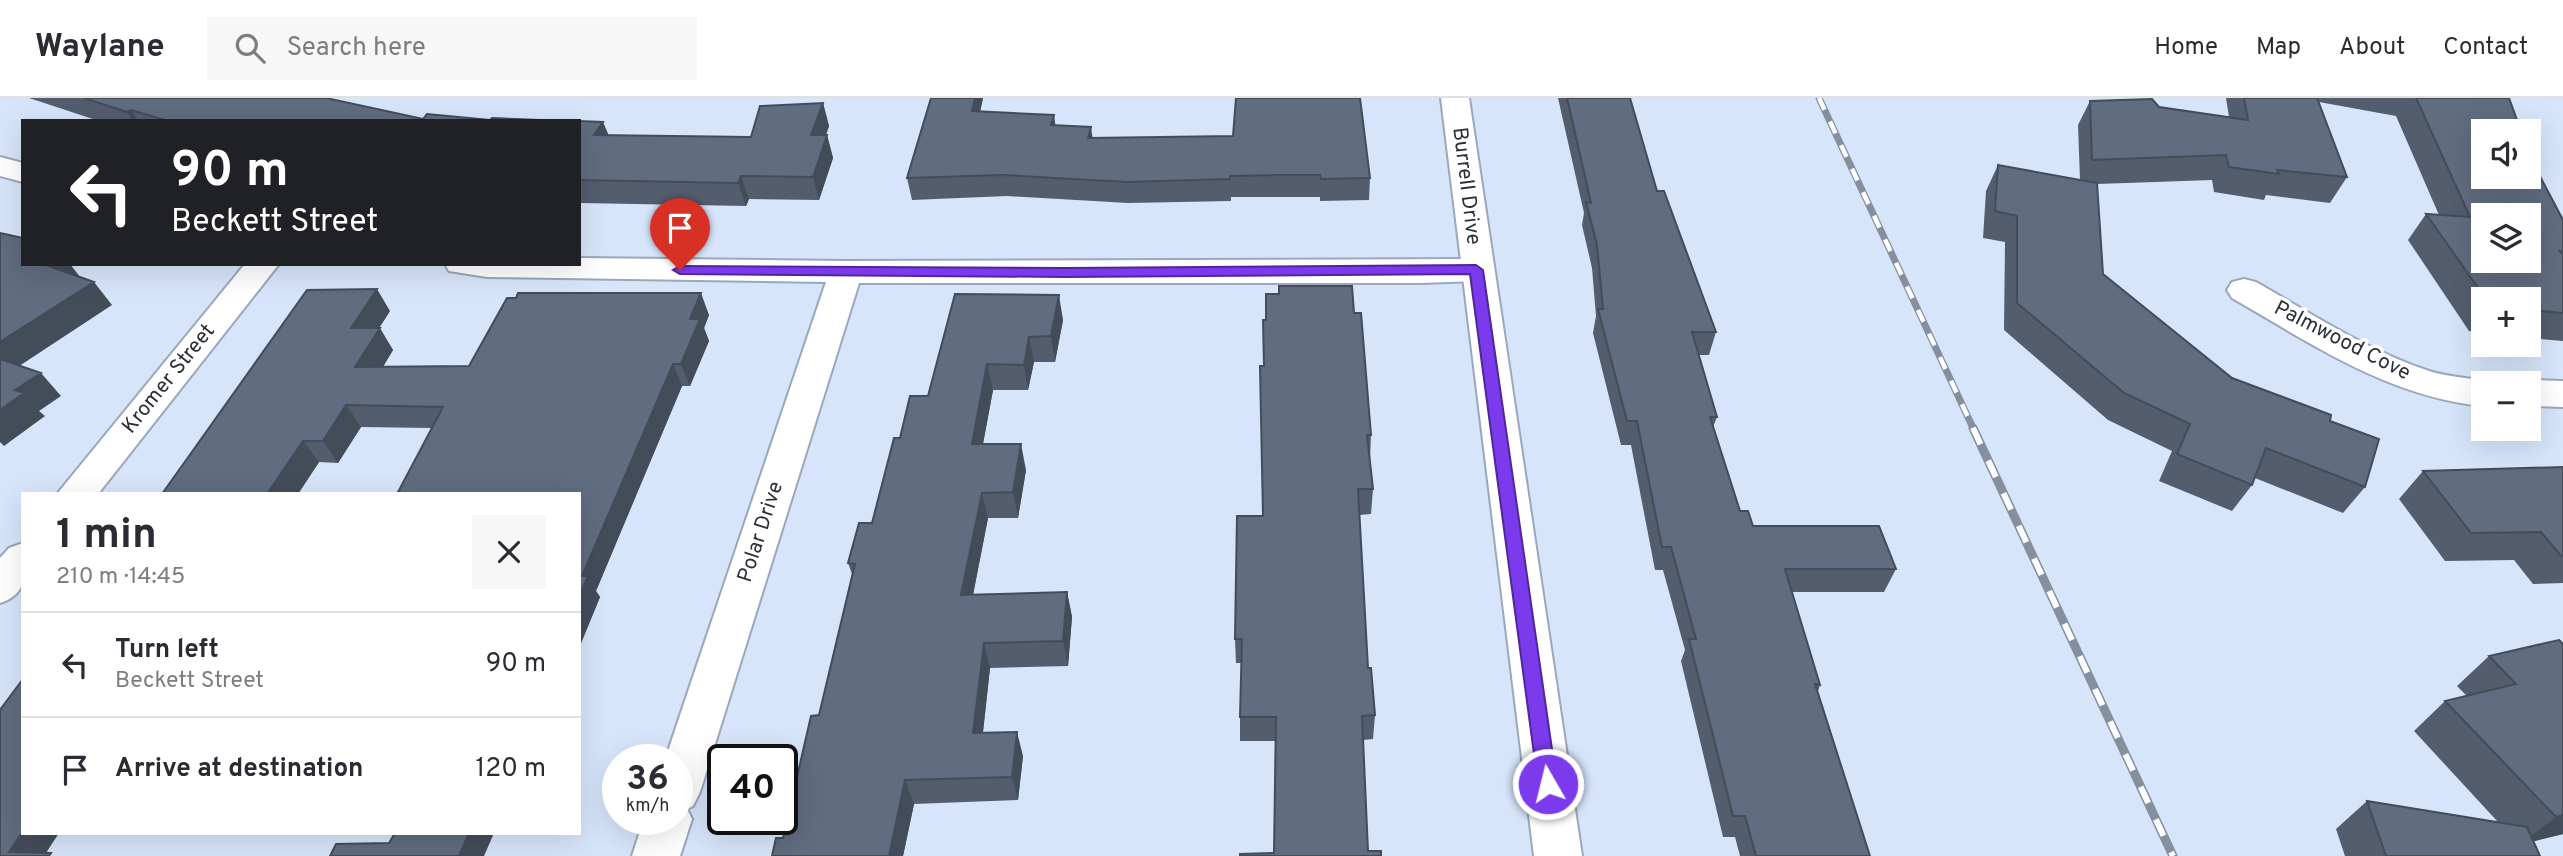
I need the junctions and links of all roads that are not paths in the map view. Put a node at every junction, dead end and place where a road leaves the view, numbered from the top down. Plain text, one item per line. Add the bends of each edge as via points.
1 (1455, 98) edge
2 (0, 166) edge
3 (21, 172) edge
4 (261, 266) edge
5 (478, 266) edge
6 (1476, 270) junction
7 (846, 272) junction
8 (2244, 290) dead end
9 (2471, 393) edge
10 (2541, 393) edge
11 (2563, 394) edge
12 (78, 492) edge
13 (21, 561) edge
14 (0, 587) edge
15 (693, 744) edge
16 (663, 835) edge
17 (656, 856) edge
18 (1558, 856) edge

1 - 6 street, Burrell Drive
2 - 3 street
4 - 12 street, Kromer Street
5 - 7 street
6 - 7 street
6 - 18 street, Burrell Drive
7 - 15 street, Polar Drive
8 - 9 street, Palmwood Cove via 2397,374
10 - 11 street
13 - 14 street
16 - 17 street

